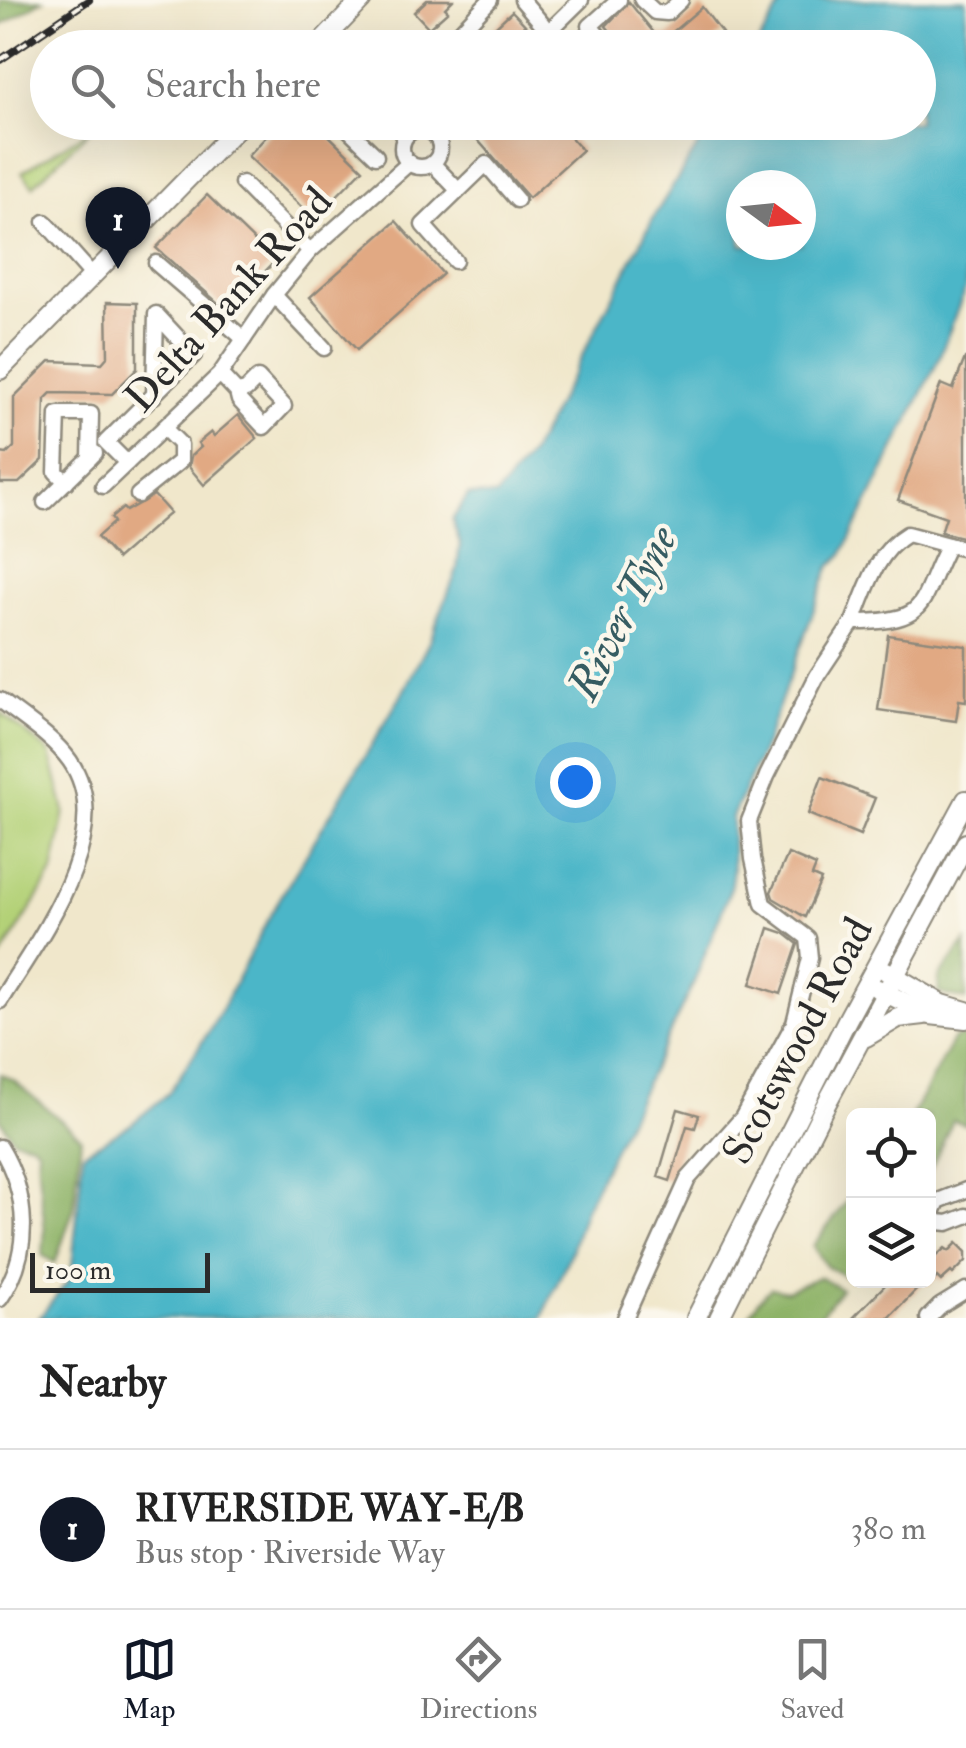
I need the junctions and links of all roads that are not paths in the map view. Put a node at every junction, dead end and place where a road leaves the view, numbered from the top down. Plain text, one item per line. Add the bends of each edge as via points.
1 (362, 0) edge
2 (490, 0) edge
3 (522, 0) edge
4 (581, 0) edge
5 (618, 0) edge
6 (642, 0) edge
7 (681, 0) edge
8 (333, 30) edge
9 (462, 30) edge
10 (547, 30) edge
11 (551, 30) edge
12 (593, 30) edge
13 (225, 140) edge
14 (361, 140) edge
15 (406, 140) edge
16 (437, 140) edge
17 (376, 156) dead end
18 (409, 163) junction
19 (433, 164) junction
20 (242, 183) dead end
21 (456, 189) junction
22 (517, 200) dead end
23 (45, 222) dead end
24 (310, 251) junction
25 (455, 261) dead end
26 (156, 264) dead end
27 (93, 276) junction
28 (274, 295) junction
29 (244, 338) junction
30 (324, 348) dead end
31 (0, 370) edge
32 (220, 374) junction
33 (237, 392) dead end
34 (154, 396) junction
35 (164, 428) junction
36 (106, 442) junction
37 (90, 458) junction
38 (127, 463) junction
39 (66, 482) junction
40 (103, 486) dead end
41 (138, 496) dead end
42 (45, 502) dead end
43 (948, 545) junction
44 (966, 549) edge
45 (853, 622) junction
46 (0, 700) edge
47 (966, 800) edge
48 (966, 843) edge
49 (877, 966) junction
50 (895, 976) junction
51 (867, 983) junction
52 (886, 994) junction
53 (0, 1002) edge
54 (930, 1015) junction
55 (966, 1015) edge
56 (856, 1049) junction
57 (0, 1148) edge
58 (966, 1190) edge
59 (966, 1216) edge
60 (966, 1290) edge
61 (0, 1298) edge
62 (625, 1318) edge
63 (696, 1318) edge
64 (719, 1318) edge
65 (928, 1318) edge

1 - 8 main road
2 - 9 street
3 - 10 street
4 - 11 street
5 - 12 street via 590,26
6 - 7 street via 655,12 667,12
13 - 27 main road
14 - 17 street
15 - 18 street via 402,152
16 - 19 street via 440,153
18 - 19 street
18 - 24 street, Delta Bank Road
19 - 21 street
20 - 24 street
21 - 22 street via 486,164
21 - 25 street via 423,225
23 - 27 street
24 - 28 street, Delta Bank Road
26 - 29 street
27 - 31 main road
28 - 29 street, Delta Bank Road
28 - 30 street
29 - 32 street, Delta Bank Road
32 - 33 street
32 - 35 street, Delta Bank Road
34 - 34 street via 194,355 156,314 155,363
34 - 36 street
35 - 38 street, Delta Bank Road
35 - 41 street via 180,444 180,460
36 - 37 street
36 - 38 street
37 - 39 street
37 - 39 street via 90,414 58,414 56,472
38 - 40 street, Delta Bank Road
39 - 42 street
43 - 44 street
43 - 45 street via 924,603 912,614
43 - 45 street via 907,534 891,543
45 - 62 street via 817,676 749,821 763,904 808,938 810,958 794,1023 742,1118 688,1179
46 - 53 street via 72,764 85,836 60,902
47 - 49 main road, Scotswood Road
48 - 50 main road, Scotswood Road
49 - 50 main road
49 - 51 main road, Scotswood Road
50 - 52 main road, Scotswood Road
50 - 55 main road
51 - 52 main road
51 - 63 main road, Scotswood Road
52 - 54 main road
52 - 56 main road, Scotswood Road
54 - 55 main road
54 - 56 main road via 881,1025
56 - 64 main road, Scotswood Road
57 - 61 street via 25,1212 20,1251
58 - 59 street via 938,1202 932,1215 948,1223
60 - 65 street

